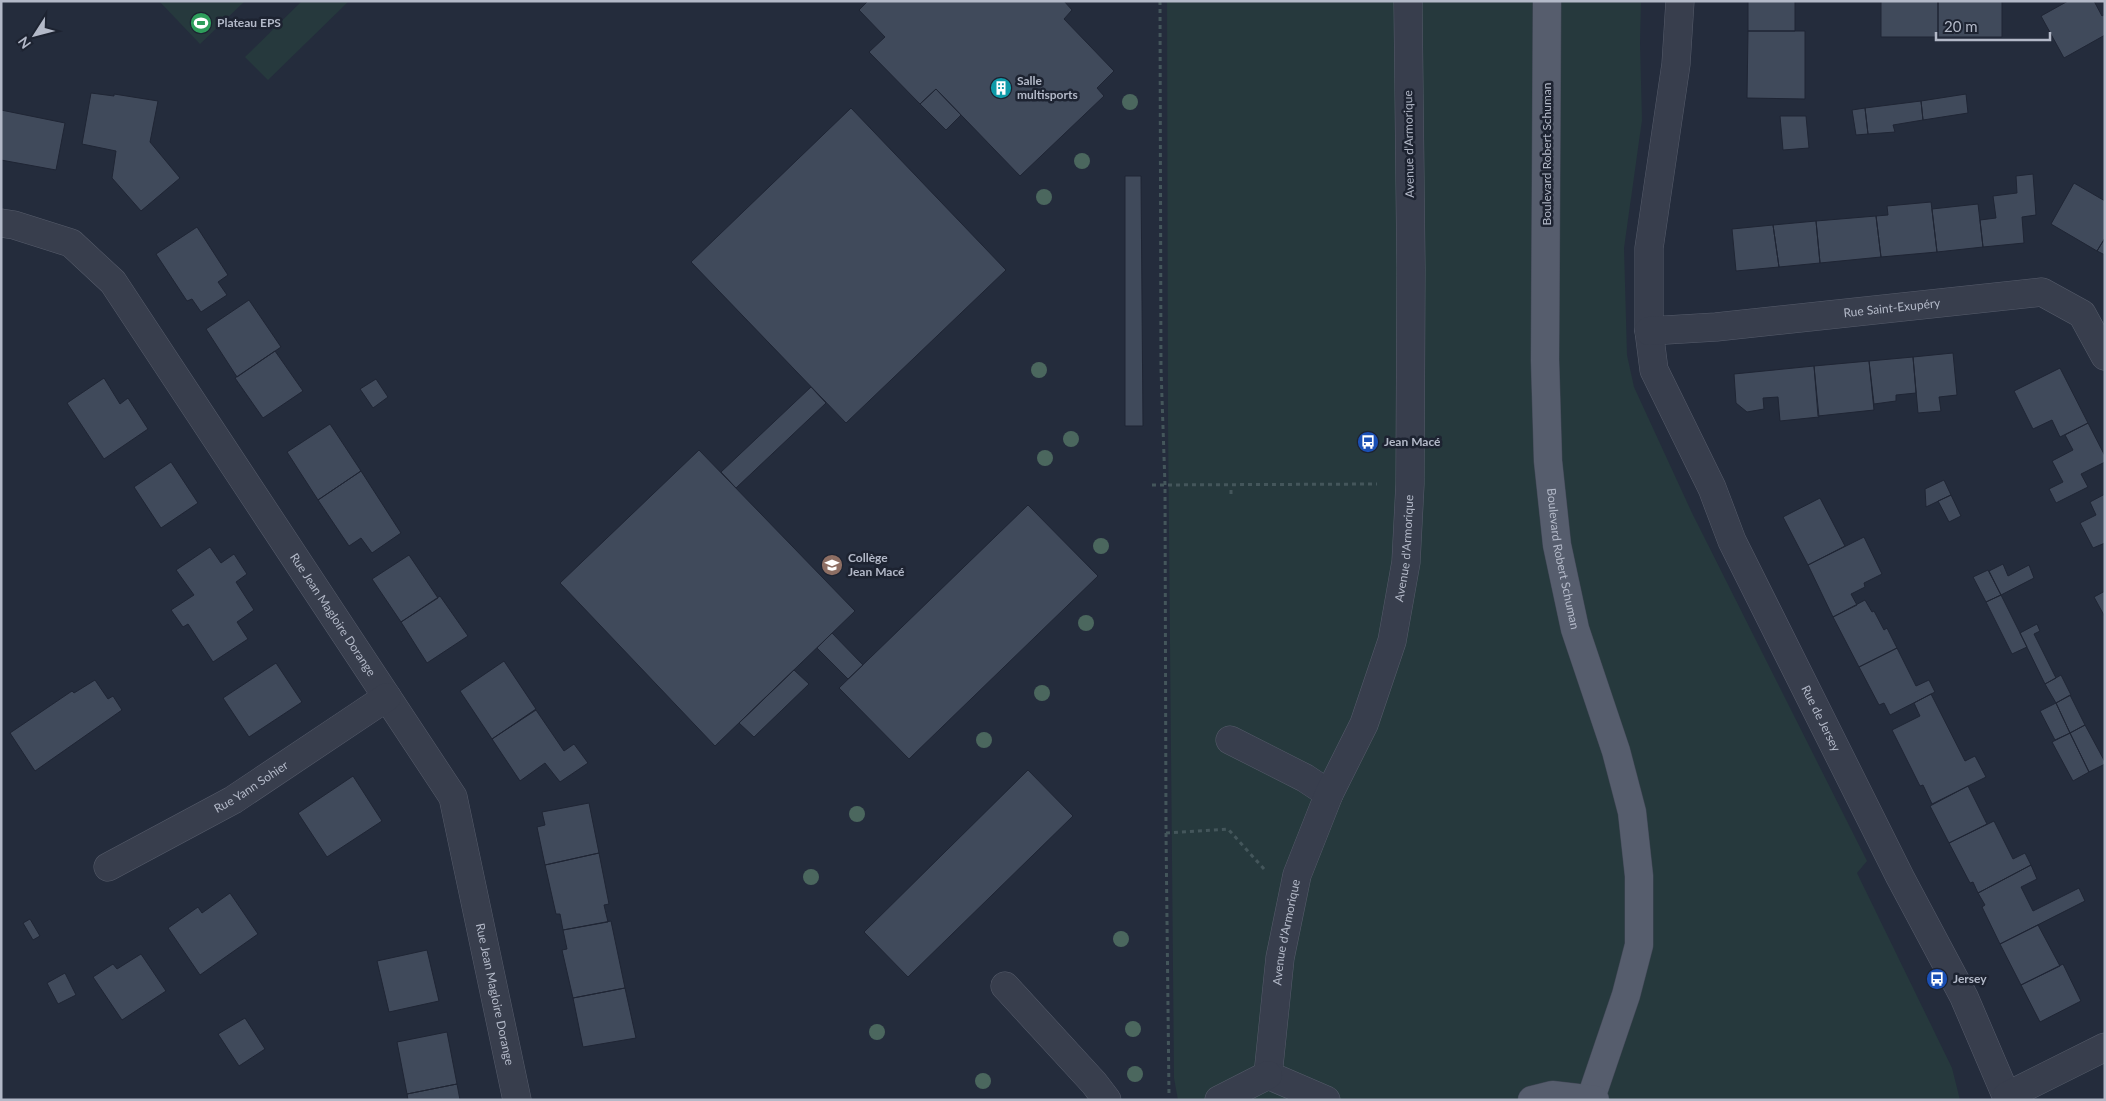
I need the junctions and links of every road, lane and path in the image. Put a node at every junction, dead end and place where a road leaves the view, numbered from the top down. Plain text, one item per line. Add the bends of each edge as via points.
1 (1160, 1) edge
2 (1408, 1) edge
3 (1547, 1) edge
4 (1680, 1) edge
5 (1, 223) edge
6 (1649, 331) junction
7 (2105, 356) edge
8 (1410, 484) junction
9 (1152, 485) dead end
10 (1165, 485) junction
11 (1231, 486) junction
12 (1231, 494) dead end
13 (387, 697) junction
14 (1230, 740) dead end
15 (1329, 794) junction
16 (1166, 833) junction
17 (108, 867) dead end
18 (1265, 871) dead end
19 (1005, 986) dead end
20 (2105, 1047) edge
21 (1268, 1075) junction
22 (1169, 1095) dead end
23 (2008, 1098) edge
24 (1593, 1099) edge
25 (517, 1100) edge
26 (1107, 1100) edge
27 (1219, 1100) edge
28 (1326, 1100) edge
29 (1532, 1100) edge

1 - 10 path via 1161,359
2 - 8 street, Avenue d'Armorique
3 - 24 main road, Boulevard Robert Schuman via 1545,360 1548,461 1556,545 1575,629 1616,751 1632,812 1640,876 1638,945 1626,995
4 - 6 street via 1676,64 1649,248
5 - 13 street, Rue Jean Magloire Dorange via 71,243 113,282
6 - 7 street, Rue Saint-Exupéry via 2042,292 2082,314
6 - 23 street, Rue de Jersey via 1654,370 1712,488 1732,542 1900,877 1964,996
8 - 11 path
8 - 15 street, Avenue d'Armorique via 1406,562 1392,641 1364,724
9 - 10 path
10 - 11 path
10 - 16 path
11 - 12 path
13 - 17 street, Rue Yann Sohier via 233,800
13 - 25 street, Rue Jean Magloire Dorange via 453,797
14 - 15 street
15 - 21 street, Avenue d'Armorique via 1297,875 1280,958
16 - 18 path via 1228,827
16 - 22 path
19 - 26 street
20 - 23 street
21 - 27 street
21 - 28 street
24 - 29 main road via 1552,1095

